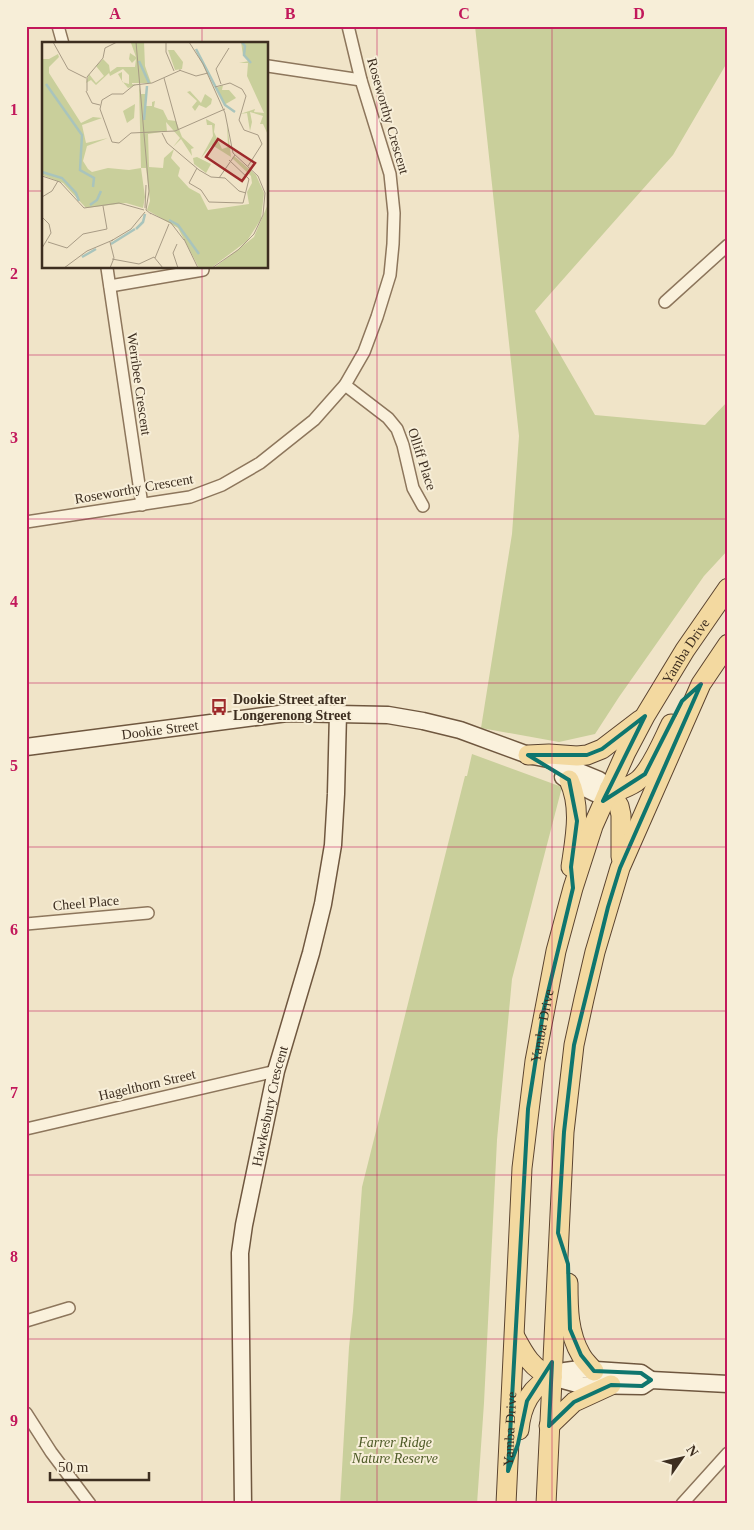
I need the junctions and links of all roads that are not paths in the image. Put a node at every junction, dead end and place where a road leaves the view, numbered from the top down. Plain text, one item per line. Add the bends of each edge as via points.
1 (58, 26) edge
2 (348, 26) edge
3 (62, 42) edge
4 (269, 66) edge
5 (361, 80) junction
6 (728, 245) edge
7 (107, 269) edge
8 (203, 270) dead end
9 (110, 286) junction
10 (665, 302) dead end
11 (345, 386) junction
12 (142, 505) junction
13 (423, 506) dead end
14 (26, 522) edge
15 (728, 588) edge
16 (719, 656) edge
17 (701, 684) junction
18 (338, 713) junction
19 (645, 716) junction
20 (26, 747) edge
21 (528, 755) junction
22 (569, 780) junction
23 (609, 792) junction
24 (620, 868) junction
25 (573, 888) junction
26 (148, 913) dead end
27 (26, 924) edge
28 (276, 1071) junction
29 (26, 1129) edge
30 (558, 1233) junction
31 (69, 1308) dead end
32 (26, 1321) edge
33 (514, 1335) junction
34 (594, 1371) junction
35 (552, 1377) junction
36 (651, 1380) junction
37 (728, 1384) edge
38 (611, 1385) junction
39 (26, 1414) edge
40 (549, 1426) junction
41 (728, 1453) edge
42 (508, 1471) junction
43 (90, 1504) edge
44 (243, 1504) edge
45 (506, 1504) edge
46 (546, 1504) edge
47 (682, 1504) edge

1 - 3 street
2 - 5 street, Roseworthy Crescent
4 - 5 street
5 - 11 street, Roseworthy Crescent via 390,174 393,244 390,275 377,317 364,352
6 - 10 street
7 - 9 street, Werribee Crescent
8 - 9 street
9 - 12 street, Werribee Crescent
11 - 12 street, Roseworthy Crescent via 314,420 260,463 190,497
11 - 13 street, Olliff Place via 397,428 413,488
12 - 14 street, Roseworthy Crescent
15 - 19 main road, Yamba Drive via 688,645
16 - 17 main road
17 - 23 main road via 682,701 645,774 638,782
17 - 24 main road
18 - 20 street, Dookie Street via 287,713
18 - 21 street, Dookie Street via 388,715 423,721 460,730
18 - 28 street, Hawkesbury Crescent via 333,845 325,894
19 - 21 main road via 602,750 587,755
19 - 23 main road, Yamba Drive
21 - 22 street, Dookie Street via 544,768
21 - 23 street, Dookie Street via 548,759 599,780
22 - 23 street, Dookie Street via 595,793
22 - 25 main road via 577,806 571,867
23 - 24 main road via 621,815
23 - 25 main road, Yamba Drive via 593,826
24 - 30 main road via 595,952 574,1044 564,1132
25 - 33 main road, Yamba Drive via 545,1004 531,1090 522,1168
26 - 27 street, Cheel Place
28 - 29 street, Hagelthorn Street
28 - 44 street, Hawkesbury Crescent via 240,1253
30 - 34 main road via 568,1264 570,1329 581,1355
30 - 35 main road
31 - 32 street
33 - 35 main road via 530,1362
33 - 42 main road, Yamba Drive
34 - 35 street via 565,1371
34 - 36 street via 641,1373
35 - 38 street via 581,1385
35 - 40 main road
35 - 42 main road via 536,1387 526,1400 520,1416 518,1444
36 - 37 street
36 - 38 street via 642,1386
38 - 40 main road via 574,1402
39 - 43 street
40 - 46 main road
41 - 47 street
42 - 45 main road, Yamba Drive

